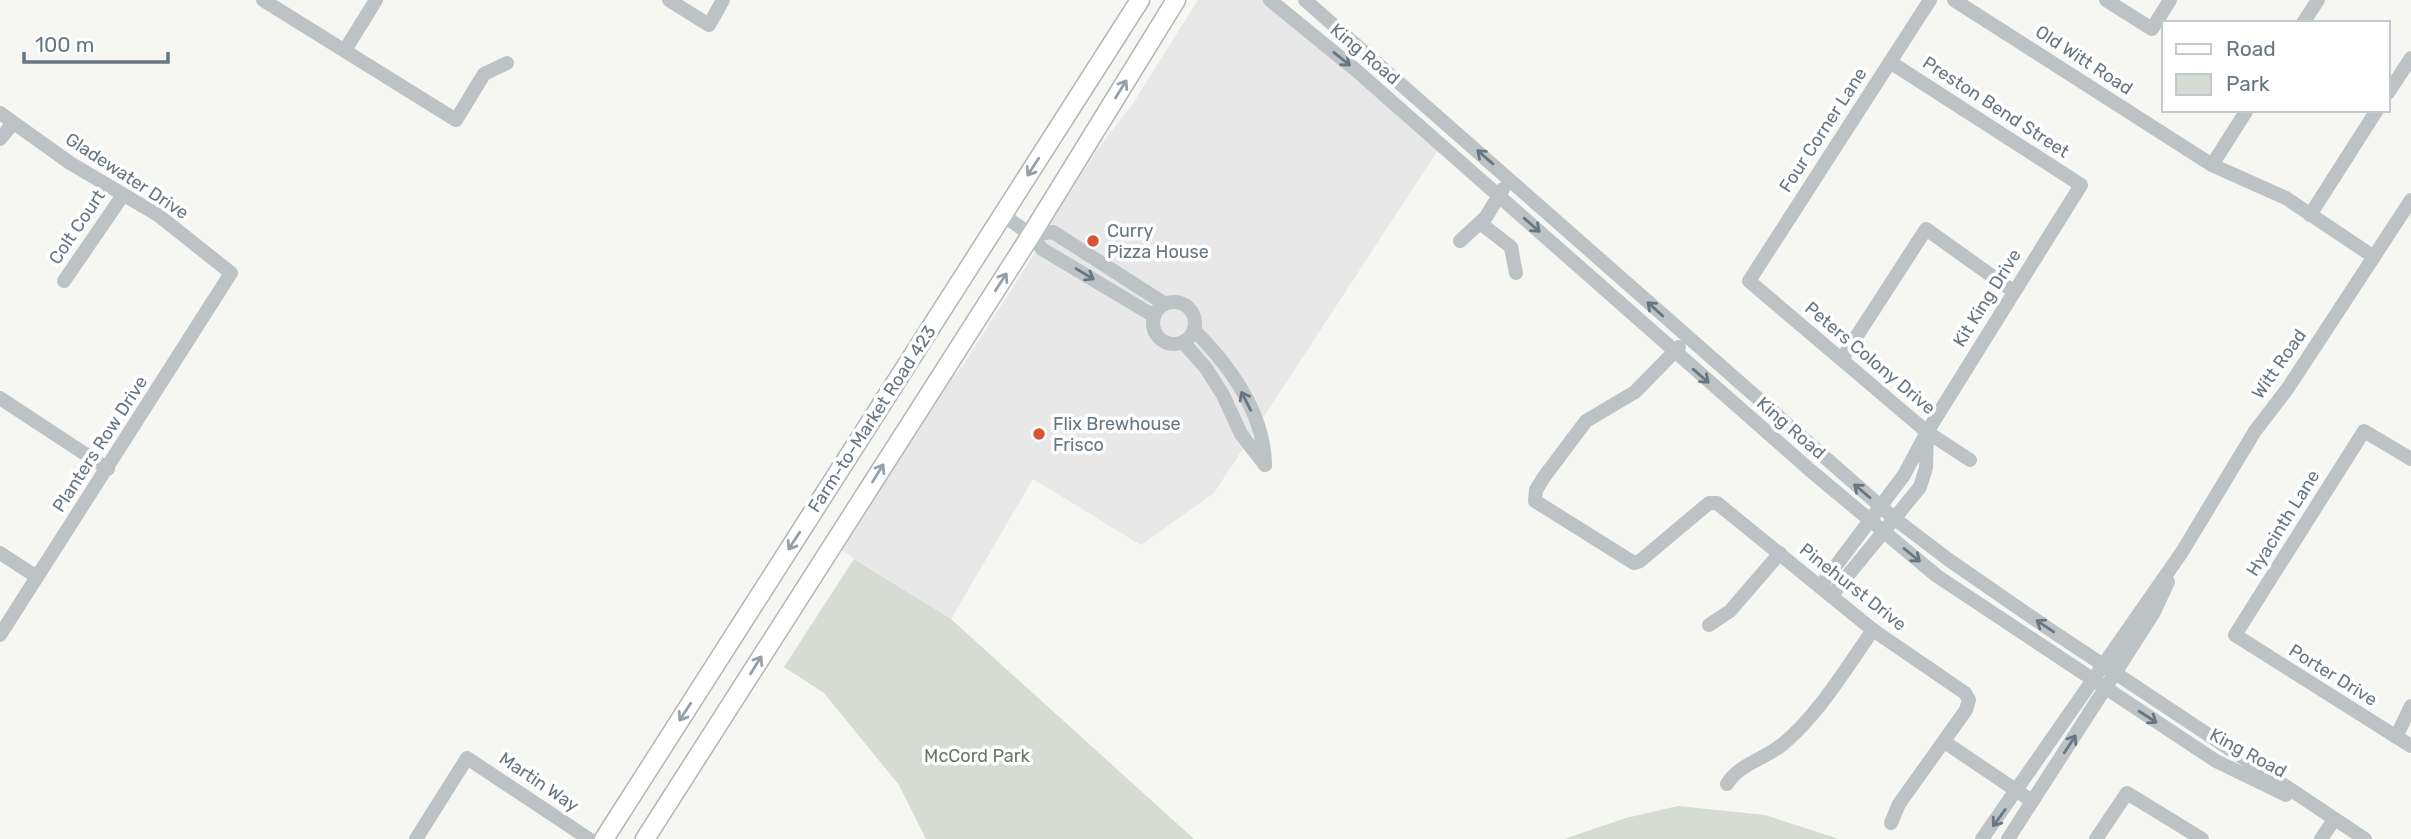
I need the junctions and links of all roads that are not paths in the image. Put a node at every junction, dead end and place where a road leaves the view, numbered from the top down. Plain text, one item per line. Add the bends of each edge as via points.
1 (263, 0) edge
2 (376, 0) edge
3 (669, 0) edge
4 (723, 0) edge
5 (1140, 0) edge
6 (1177, 0) edge
7 (1270, 0) edge
8 (1305, 0) edge
9 (1930, 0) edge
10 (1954, 0) edge
11 (2106, 0) edge
12 (2170, 0) edge
13 (2318, 0) edge
14 (2304, 21) edge
15 (1334, 26) junction
16 (1321, 42) junction
17 (345, 50) junction
18 (2411, 58) edge
19 (1890, 62) junction
20 (507, 63) dead end
21 (2390, 90) edge
22 (2246, 112) edge
23 (2376, 112) edge
24 (0, 113) edge
25 (13, 123) junction
26 (0, 139) edge
27 (2212, 165) junction
28 (1511, 180) junction
29 (2081, 185) joint
30 (123, 195) junction
31 (1498, 195) junction
32 (2411, 200) edge
33 (1003, 215) junction
34 (2309, 215) junction
35 (1480, 223) junction
36 (1031, 234) junction
37 (1460, 240) dead end
38 (2374, 257) junction
39 (231, 273) joint
40 (1516, 273) dead end
41 (64, 281) dead end
42 (1749, 281) joint
43 (2013, 292) junction
44 (1166, 304) junction
45 (1154, 316) junction
46 (1194, 330) junction
47 (1687, 338) junction
48 (1183, 342) junction
49 (1674, 353) junction
50 (1842, 359) junction
51 (0, 398) edge
52 (1927, 432) junction
53 (2411, 459) edge
54 (1970, 460) dead end
55 (107, 468) junction
56 (1881, 506) junction
57 (1895, 519) junction
58 (1870, 521) junction
59 (1884, 532) junction
60 (2182, 552) junction
61 (0, 553) edge
62 (1780, 553) junction
63 (37, 577) junction
64 (1825, 591) junction
65 (1709, 625) dead end
66 (1873, 630) junction
67 (0, 635) edge
68 (2235, 635) joint
69 (2102, 664) junction
70 (2115, 674) junction
71 (2091, 679) junction
72 (2105, 689) junction
73 (2411, 706) edge
74 (2396, 737) junction
75 (1945, 743) junction
76 (2411, 746) edge
77 (1727, 784) dead end
78 (2018, 792) junction
79 (2033, 802) junction
80 (2334, 820) junction
81 (1891, 823) dead end
82 (416, 839) edge
83 (589, 839) edge
84 (604, 839) edge
85 (645, 839) edge
86 (1982, 839) edge
87 (2008, 839) edge
88 (2096, 839) edge
89 (2202, 839) edge
90 (2321, 839) edge
91 (2365, 839) edge

1 - 17 street
2 - 17 street
3 - 4 street via 709,25
5 -> 33 main road, Farm-to-Market Road 423
36 -> 6 main road, Farm-to-Market Road 423
7 - 16 street, King Road
8 - 15 street, King Road
9 - 19 street, Four Corner Lane
10 - 27 street, Old Witt Road
11 - 12 street via 2152,29
13 - 14 street
15 - 16 street
28 -> 15 street, King Road
16 -> 31 street, King Road
17 - 20 street via 456,120 484,74
18 - 21 street
19 - 29 street, Preston Bend Street
19 - 42 street, Four Corner Lane
22 - 27 street
23 - 34 street
24 - 25 street, Gladewater Drive
25 - 26 street
25 - 30 street, Gladewater Drive
27 - 34 street, Old Witt Road via 2277,193
28 - 31 street
47 -> 28 street, King Road
29 - 43 street, Kit King Drive
30 - 39 street, Gladewater Drive via 158,215
30 - 41 street, Colt Court
31 - 35 street
31 -> 49 street, King Road
32 - 38 street, Witt Road
33 - 36 street
33 -> 84 main road, Farm-to-Market Road 423
34 - 38 street, Old Witt Road
35 - 37 street
35 - 40 street via 1511,247
36 - 44 street via 1053,232
36 -> 45 street via 1045,250
85 -> 36 main road, Farm-to-Market Road 423
38 - 60 street, Witt Road via 2255,431
39 - 55 street, Planters Row Drive
42 - 50 street, Peters Colony Drive
43 - 50 street via 1926,229
43 - 52 street, Kit King Drive
44 - 45 street
44 - 46 street via 1178,303 1190,310
45 - 48 street via 1157,336 1169,344
46 - 48 street
48 -> 46 street via 1206,368 1241,435 1265,465 1265,441 1249,405 1224,360
47 - 49 street
56 -> 47 street, King Road
49 -> 58 street, King Road
49 - 62 street, Pinehurst Drive via 1634,391 1586,421 1544,477 1535,501 1634,563 1714,502
50 - 52 street, Peters Colony Drive
51 - 55 street
52 - 54 street, Peters Colony Drive
52 - 56 street, Kit King Drive via 1905,475
52 - 57 street, Kit King Drive via 1926,468 1920,487
53 - 68 street, Hyacinth Lane via 2364,431
55 - 63 street, Planters Row Drive
56 - 57 street, King Road
56 - 58 street, Kit King Drive
57 - 59 street, Kit King Drive
69 -> 57 street, King Road
58 - 59 street, King Road
58 - 64 street, Kit King Drive
59 - 64 street, Kit King Drive
59 -> 71 street, King Road via 1937,576
60 - 69 street, Witt Road
60 - 70 street, Witt Road via 2153,614
61 - 63 street
62 - 64 street, Pinehurst Drive
62 - 65 street via 1730,611
63 - 67 street, Planters Row Drive
64 - 66 street, Pinehurst Drive
66 - 75 street, Pinehurst Drive via 1959,688 1969,700
66 - 77 street via 1804,723 1783,744 1740,769
68 - 74 street, Porter Drive
69 - 70 street, King Road
69 - 71 street, Witt Road
70 - 72 street, Witt Road
70 - 80 street, King Road
71 - 72 street, King Road
71 - 78 street, Witt Road
79 -> 72 street, Witt Road
72 -> 80 street, King Road via 2216,761
73 - 74 street
74 - 76 street, Porter Drive
75 - 78 street
75 - 81 street via 1899,804
78 - 79 street
78 -> 86 street, Witt Road
79 - 87 street, Witt Road
80 - 90 street
80 - 91 street, King Road
82 - 83 street, Martin Way via 467,758
88 - 89 street via 2127,793

